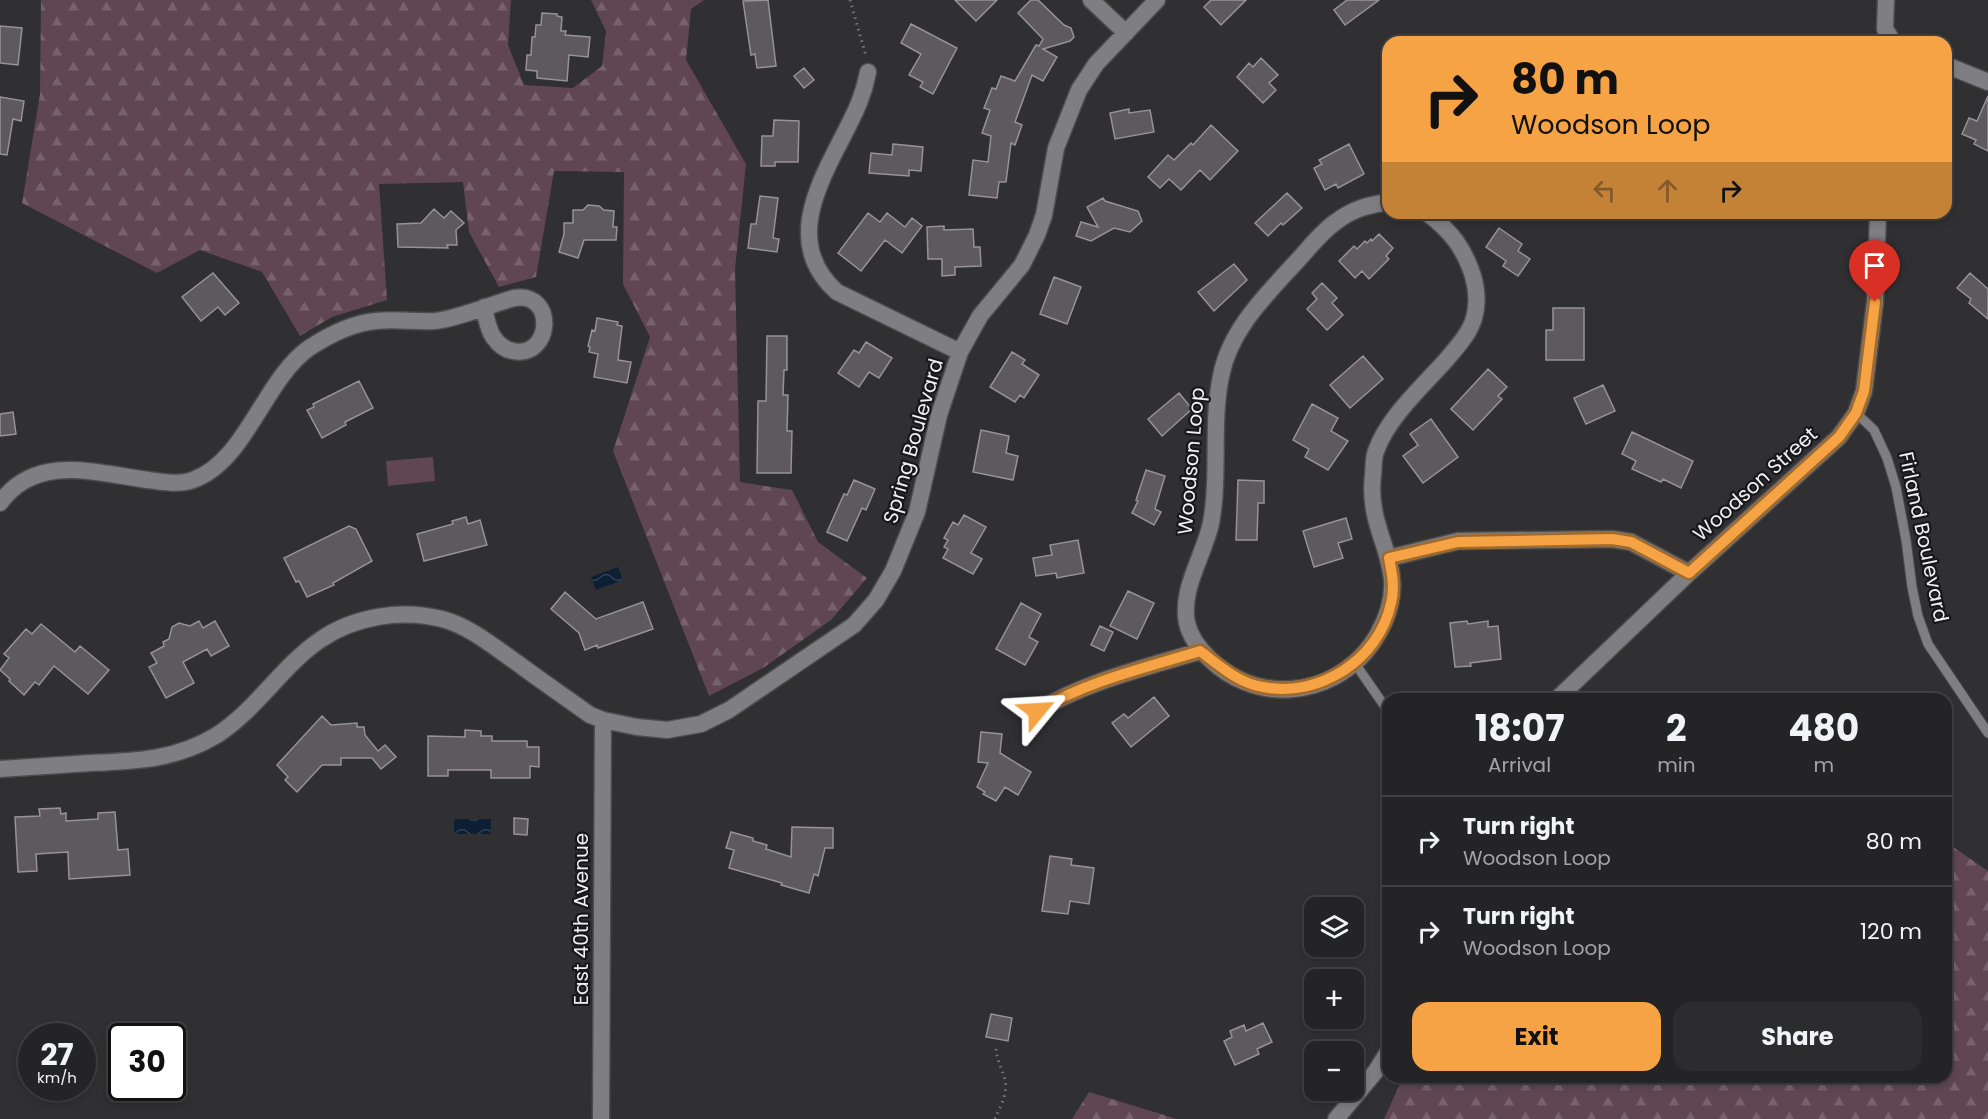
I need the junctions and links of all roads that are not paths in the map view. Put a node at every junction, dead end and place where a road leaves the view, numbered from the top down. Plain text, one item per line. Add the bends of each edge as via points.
1 (1091, 0) edge
2 (1157, 0) edge
3 (1887, 0) edge
4 (1126, 33) junction
5 (1888, 36) edge
6 (1952, 67) edge
7 (868, 72) road end
8 (1988, 82) edge
9 (1382, 203) edge
10 (1435, 219) edge
11 (1878, 219) edge
12 (484, 307) dead end
13 (960, 352) junction
14 (1856, 413) junction
15 (0, 503) edge
16 (1389, 558) junction
17 (1689, 573) junction
18 (1200, 651) junction
19 (1354, 663) junction
20 (1563, 693) edge
21 (1382, 703) edge
22 (1037, 711) dead end
23 (603, 720) junction
24 (1988, 733) edge
25 (0, 769) edge
26 (1382, 1062) edge
27 (601, 1119) edge
28 (1336, 1119) edge

1 - 4 street
2 - 4 street, Spring Boulevard
3 - 5 street
4 - 13 street, Spring Boulevard via 1090,72 1064,123 1053,159 1044,215 1031,251 980,316
6 - 8 street
7 - 13 street via 859,105 816,191 809,220 812,252 823,277 837,292
9 - 18 street, Woodson Loop via 1365,205 1336,221 1253,309 1232,344 1221,375 1211,520 1186,607 1187,623
10 - 16 street, Woodson Loop via 1446,228 1467,259 1478,292 1474,320 1459,345 1390,424 1375,452 1373,512
11 - 14 street, Woodson Street via 1875,302 1864,391
12 - 15 street via 437,321 374,321 340,329 307,349 286,371 225,459 210,472 191,480 171,483 70,470 47,471 27,478
13 - 23 street, Spring Boulevard via 939,415 917,512 893,571 876,600 854,625 729,710 701,724 667,730
14 - 17 street, Woodson Street via 1839,437
14 - 24 lane, Firland Boulevard via 1874,430 1887,458 1904,529 1918,616 1928,644
16 - 17 street via 1458,542 1612,539 1631,542
16 - 19 street, Woodson Loop via 1393,587 1388,617
17 - 20 street, Woodson Street
18 - 19 street, Woodson Loop via 1244,682 1278,690 1318,684
18 - 22 street via 1107,679
19 - 21 lane
23 - 25 street, Spring Boulevard via 590,715 469,631 442,620 379,616 350,624 321,639 245,713 216,735 184,750 153,759
23 - 27 street, East 40th Avenue
26 - 28 street

